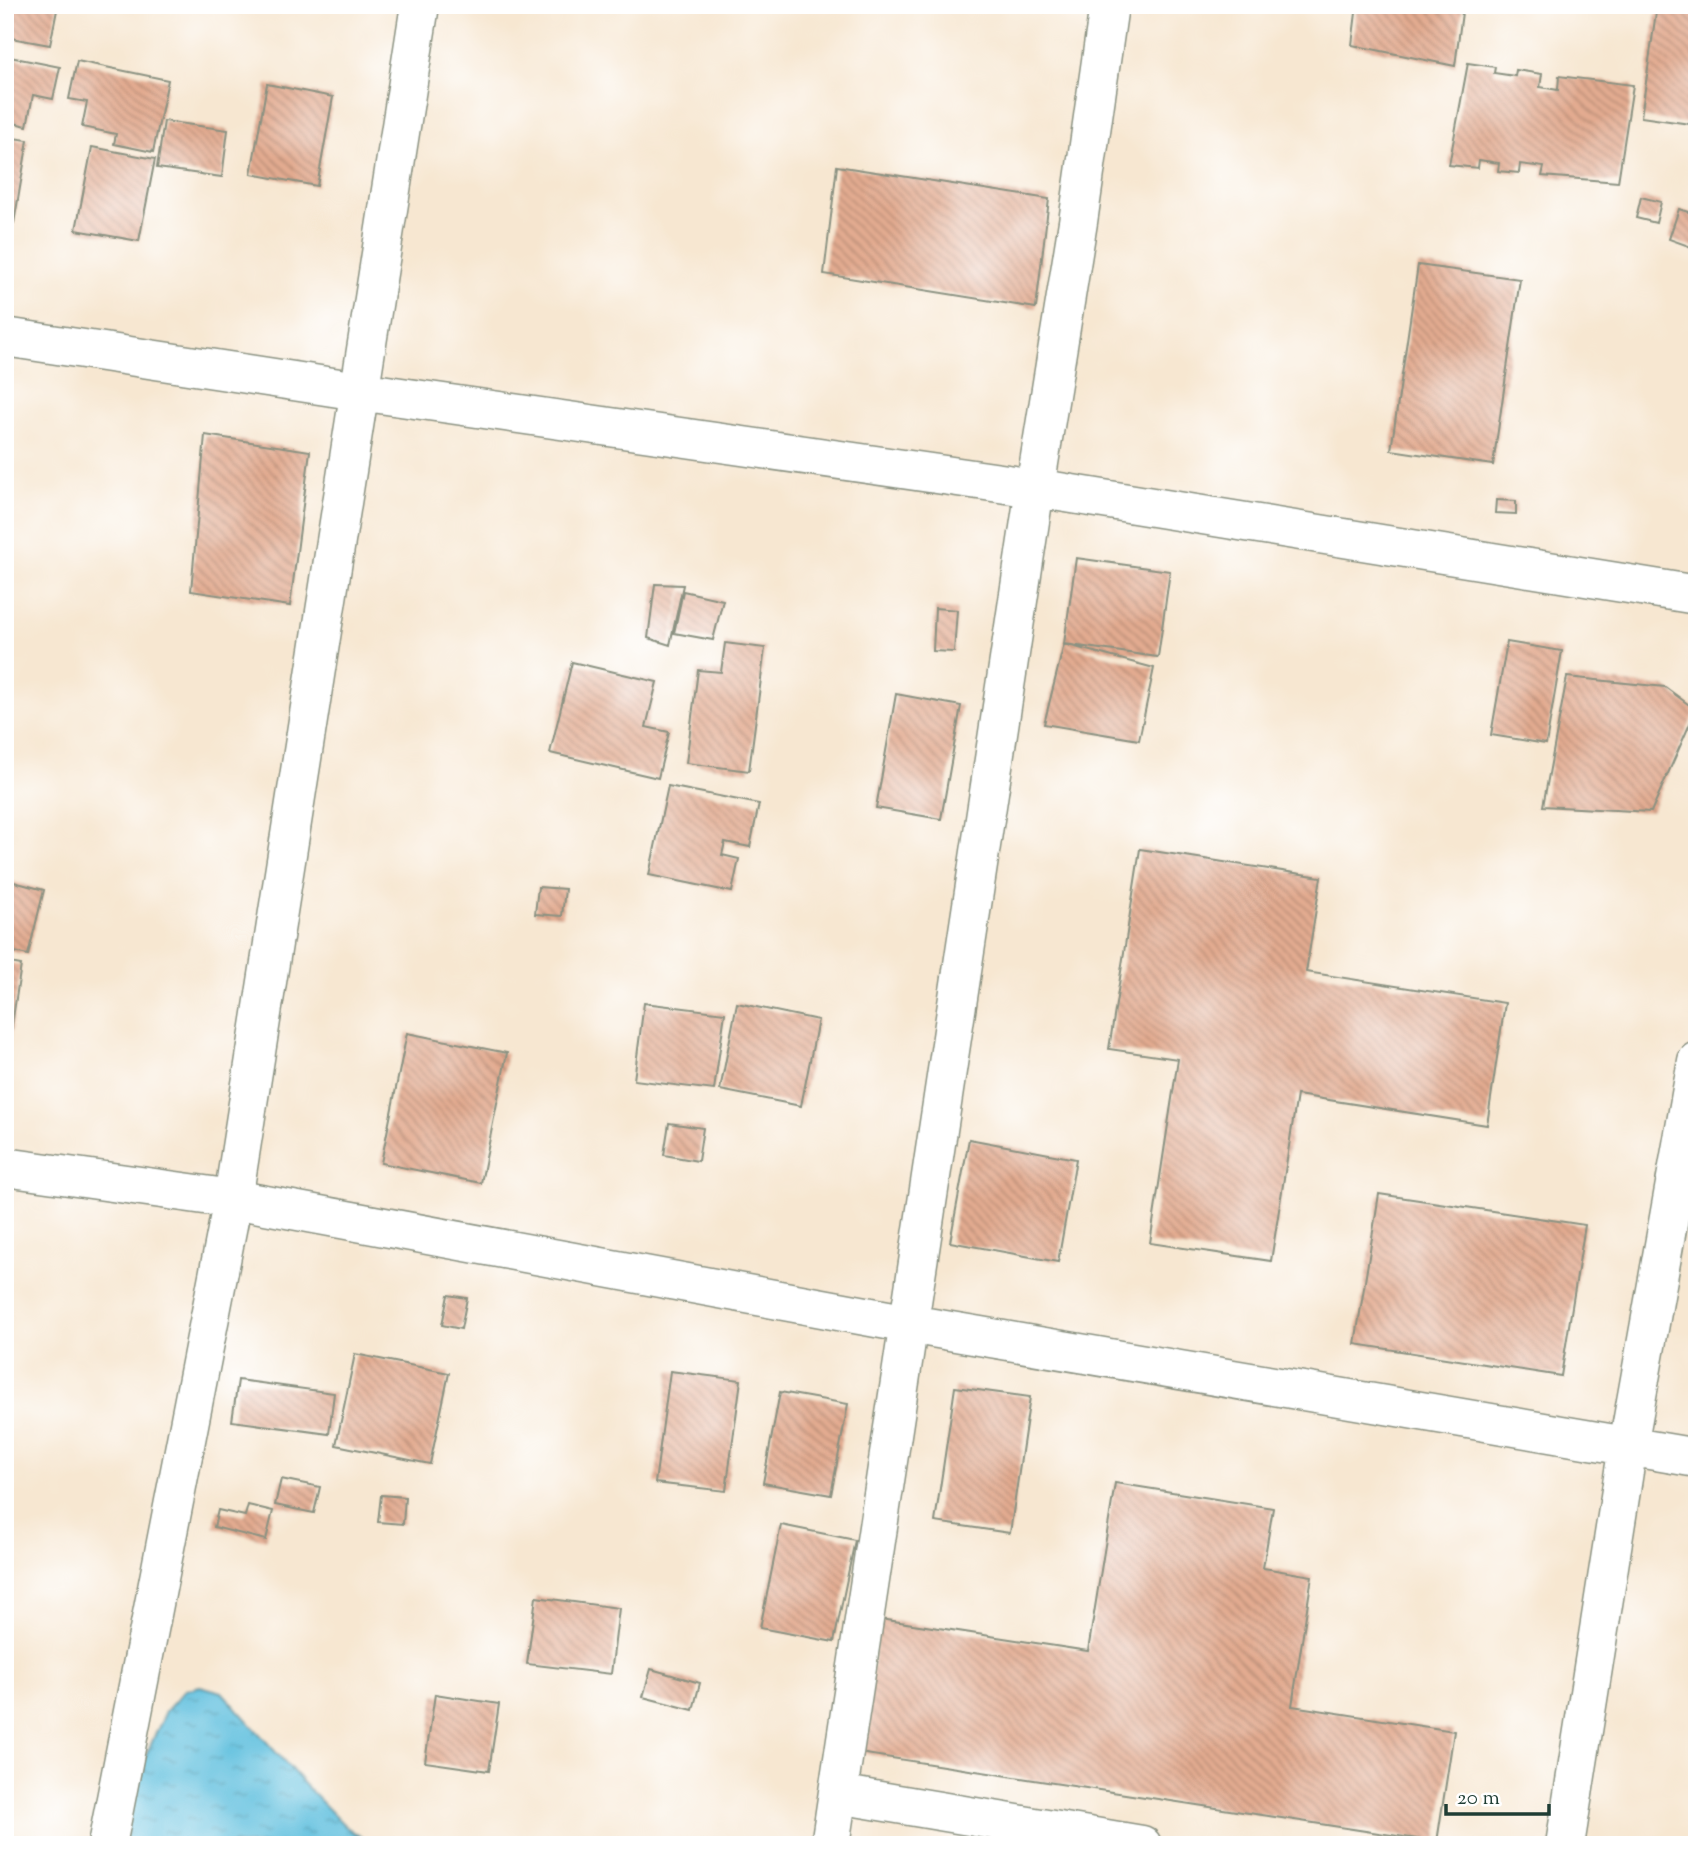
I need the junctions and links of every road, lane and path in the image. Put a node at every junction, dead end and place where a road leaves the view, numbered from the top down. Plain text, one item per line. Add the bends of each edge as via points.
1 (419, 5) edge
2 (1109, 5) edge
3 (5, 337) edge
4 (359, 391) junction
5 (1035, 488) junction
6 (1697, 595) edge
7 (1697, 1061) edge
8 (5, 1167) edge
9 (233, 1199) junction
10 (909, 1324) junction
11 (1628, 1446) junction
12 (1697, 1458) edge
13 (838, 1794) junction
14 (107, 1845) edge
15 (830, 1845) edge
16 (1142, 1845) edge
17 (1566, 1845) edge

1 - 4 street
2 - 5 street
3 - 4 street
4 - 5 street
4 - 9 street
5 - 6 street
5 - 10 street
7 - 11 street
8 - 9 street
9 - 10 street
9 - 14 street
10 - 11 street
10 - 13 street
11 - 12 street
11 - 17 street
13 - 15 street
13 - 16 street

